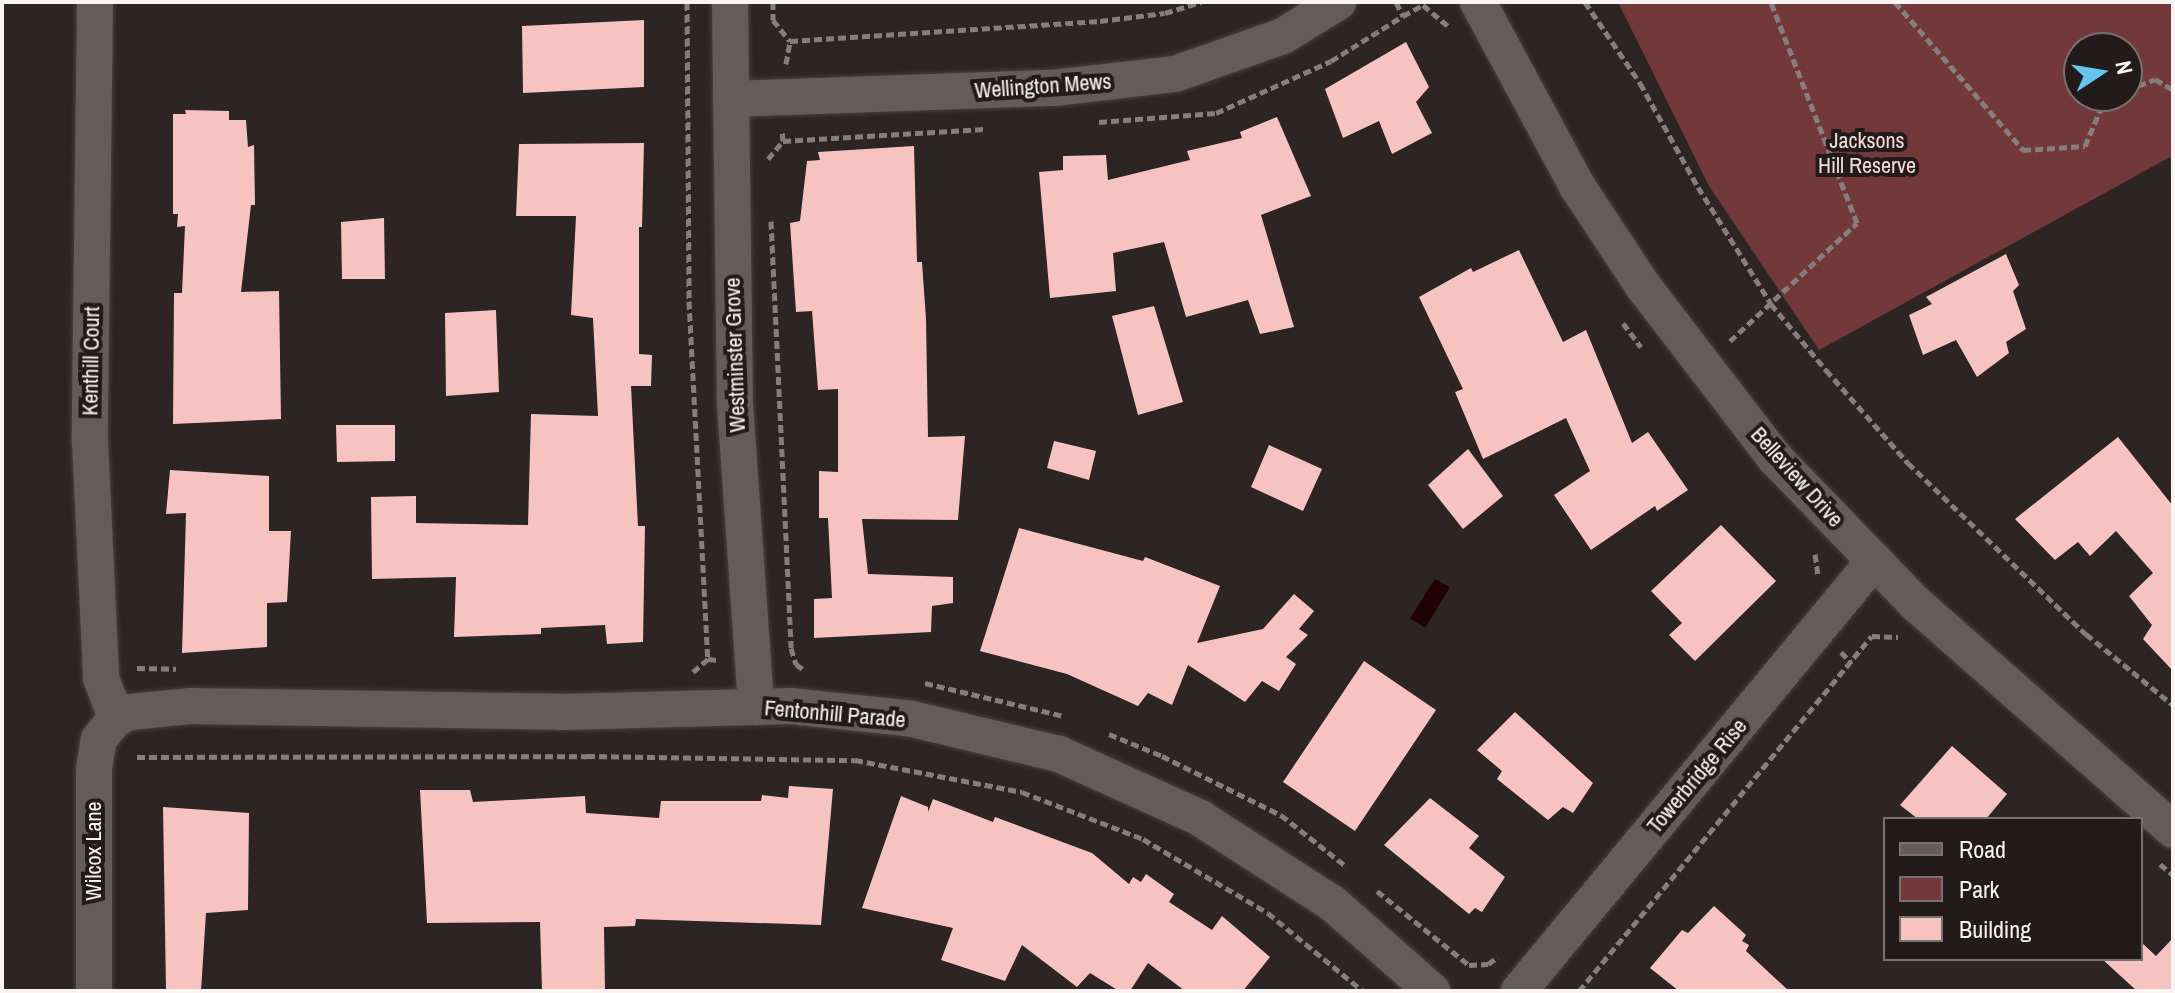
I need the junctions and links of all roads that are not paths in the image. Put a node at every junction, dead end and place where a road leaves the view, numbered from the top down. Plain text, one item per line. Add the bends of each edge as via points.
1 (95, 2) edge
2 (730, 2) edge
3 (1338, 2) edge
4 (1462, 2) edge
5 (1478, 2) edge
6 (1506, 54) junction
7 (731, 99) junction
8 (1874, 561) junction
9 (756, 707) junction
10 (116, 718) junction
11 (2173, 830) edge
12 (94, 991) edge
13 (1432, 991) edge
14 (1519, 991) edge

1 - 10 street, Kenthill Court via 90,441 101,678
2 - 7 street, Westminster Grove
3 - 7 street, Wellington Mews via 1283,36 1175,74 1054,88
4 - 6 street, Belleview Drive
5 - 6 street, Belleview Drive
6 - 8 street, Belleview Drive via 1577,186 1643,286 1775,458
7 - 9 street, Westminster Grove via 735,404
8 - 11 street, Belleview Drive via 1958,643
8 - 14 street, Towerbridge Rise
9 - 10 street, Fentonhill Parade via 561,712 190,706
9 - 13 street, Fentonhill Parade via 912,719 1059,754 1200,818 1332,903
10 - 12 street, Wilcox Lane via 99,739 94,769

